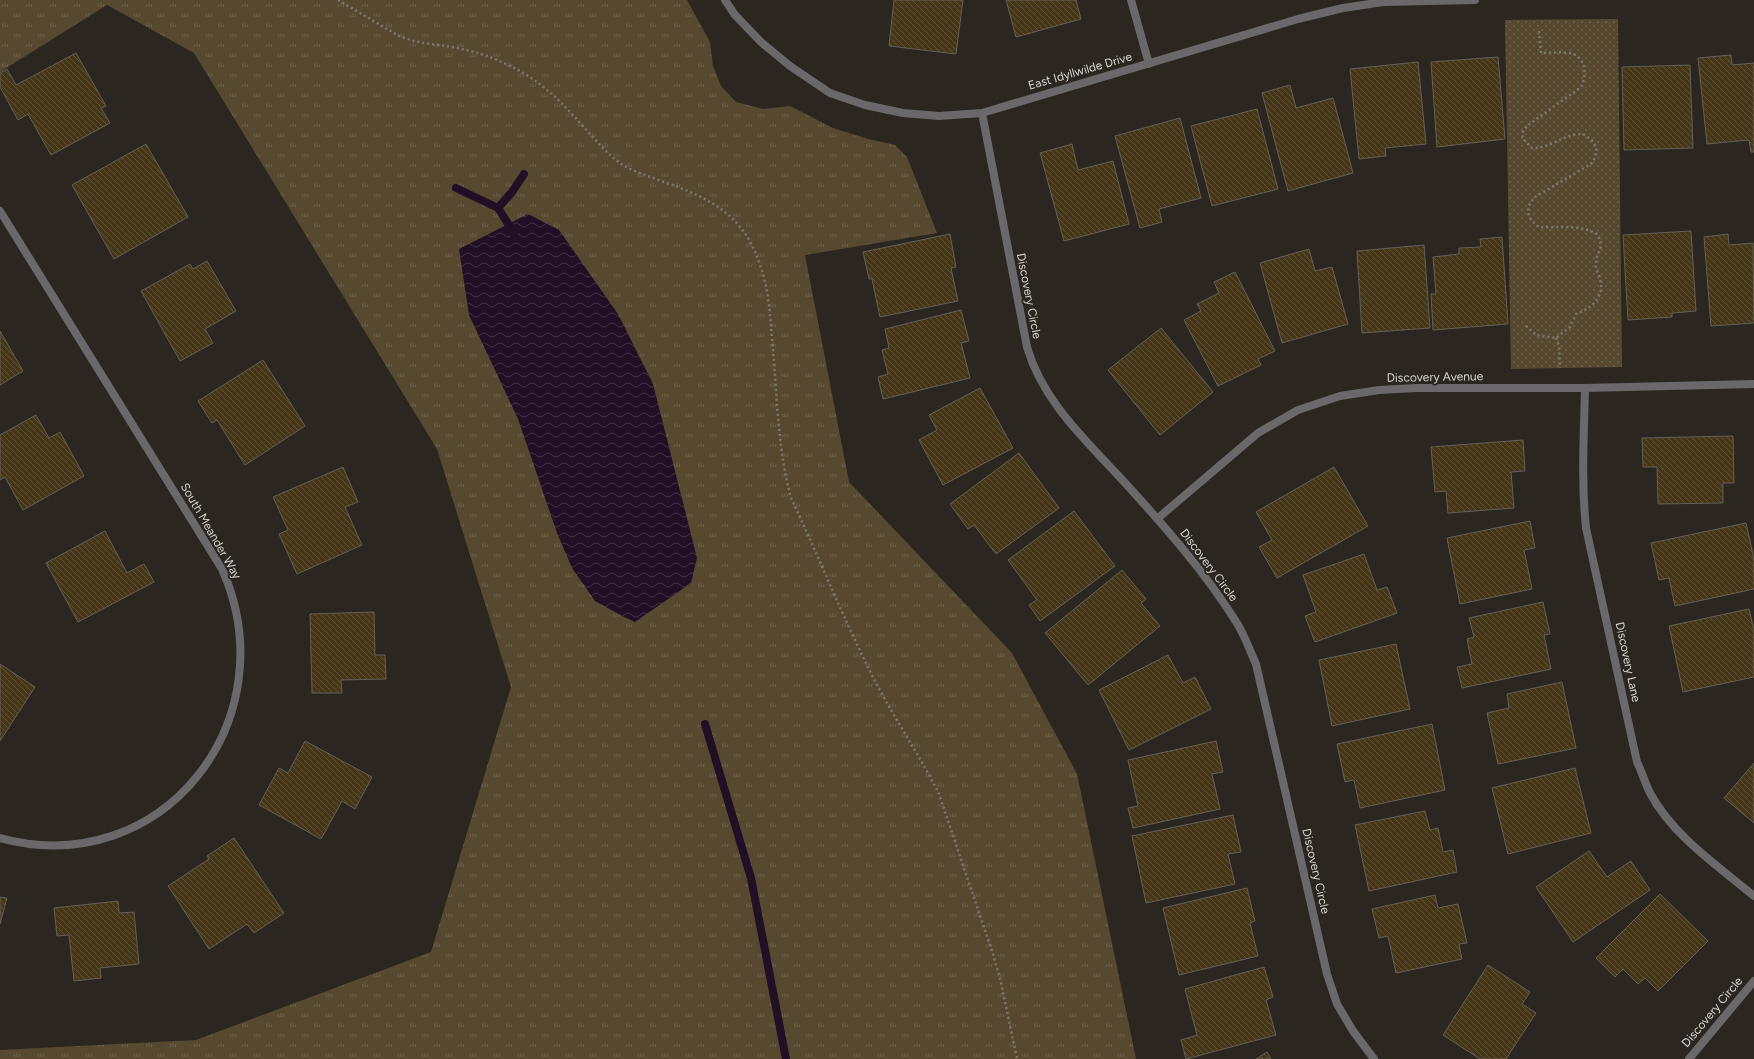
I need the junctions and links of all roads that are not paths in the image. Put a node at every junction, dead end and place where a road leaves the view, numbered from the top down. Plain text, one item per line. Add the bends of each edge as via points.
1 (725, 0) edge
2 (1131, 0) edge
3 (1475, 0) edge
4 (1149, 64) junction
5 (982, 112) junction
6 (0, 211) edge
7 (1754, 384) edge
8 (1585, 388) junction
9 (1157, 519) junction
10 (0, 838) edge
11 (1754, 896) edge
12 (1754, 981) edge
13 (1374, 1059) edge
14 (1689, 1059) edge

1 - 5 street, East Idyllwilde Drive via 735,15 761,42 790,66 830,92 865,105 903,113 939,116
2 - 4 street
3 - 4 street, East Idyllwilde Drive via 1383,2 1343,8
4 - 5 street, East Idyllwilde Drive
5 - 9 street, Discovery Circle via 1032,364 1061,412
6 - 10 street, South Meander Way via 222,569 238,614 241,653 235,702 223,738 196,779 165,808 134,827 86,842 38,845
7 - 8 street, Discovery Avenue
8 - 9 street, Discovery Avenue via 1416,388 1362,392 1319,402 1298,410 1258,433
8 - 11 street, Discovery Lane via 1582,464 1586,528 1637,762 1651,793 1668,818 1691,843
9 - 13 street, Discovery Circle via 1204,574 1236,621 1256,664 1327,974 1337,1004
12 - 14 street, Discovery Circle

